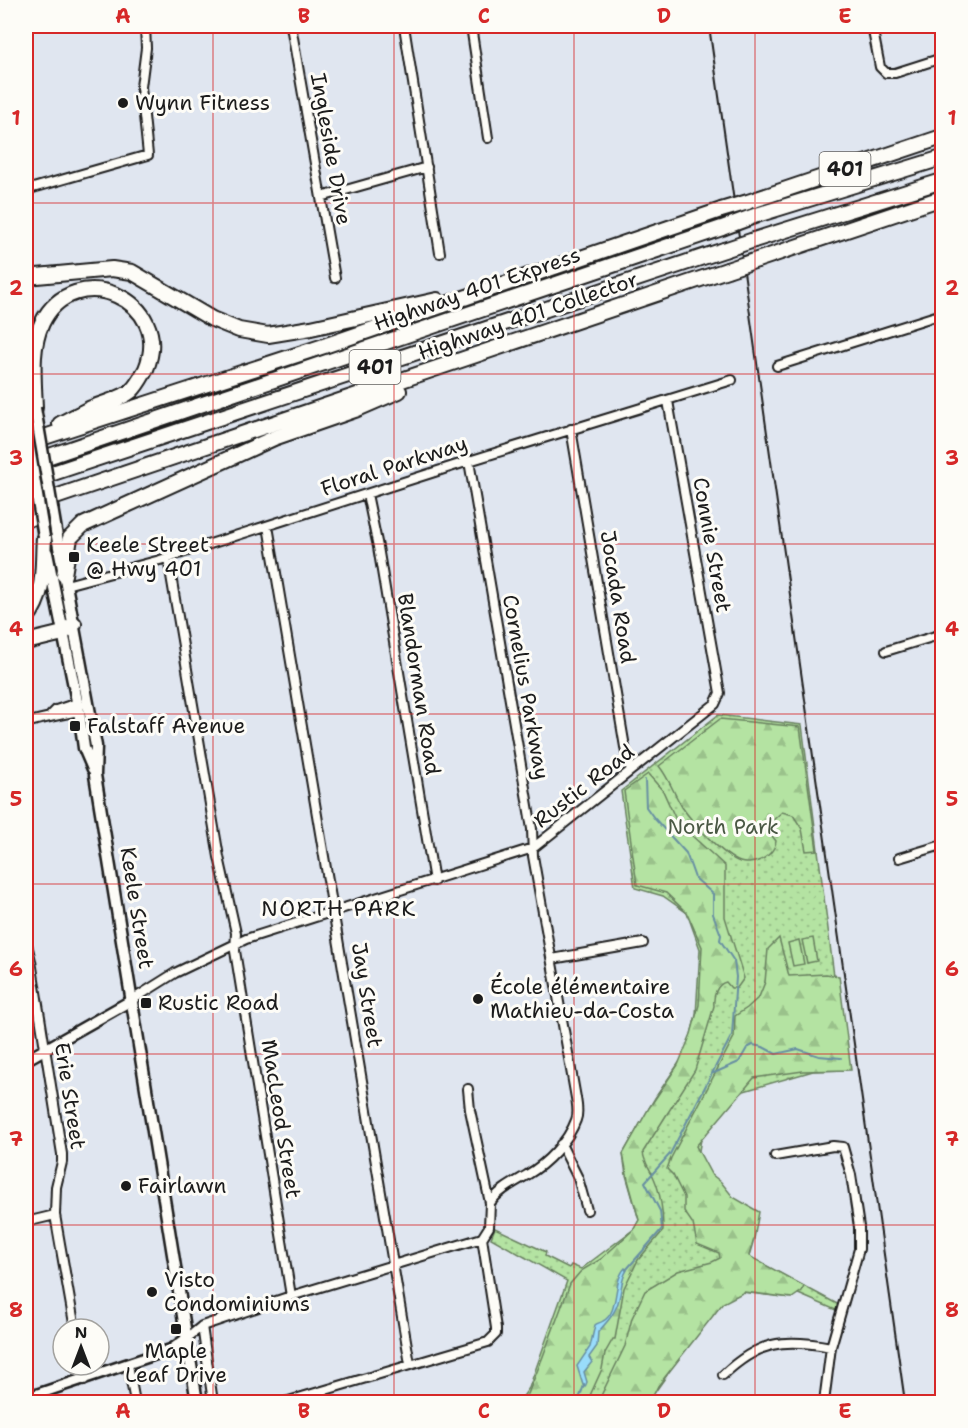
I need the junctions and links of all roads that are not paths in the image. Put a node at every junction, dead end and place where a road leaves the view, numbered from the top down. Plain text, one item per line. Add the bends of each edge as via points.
1 (145, 26) edge
2 (291, 26) edge
3 (404, 26) edge
4 (471, 26) edge
5 (872, 26) edge
6 (942, 58) edge
7 (942, 137) edge
8 (488, 138) dead end
9 (942, 158) edge
10 (427, 167) junction
11 (942, 181) edge
12 (26, 190) edge
13 (321, 197) junction
14 (942, 198) edge
15 (440, 253) dead end
16 (26, 277) edge
17 (334, 278) dead end
18 (460, 300) junction
19 (942, 314) edge
20 (26, 315) edge
21 (484, 354) junction
22 (777, 366) dead end
23 (732, 380) dead end
24 (668, 400) junction
25 (34, 408) junction
26 (572, 429) junction
27 (26, 430) edge
28 (26, 443) edge
29 (469, 460) junction
30 (161, 462) junction
31 (26, 464) edge
32 (26, 482) edge
33 (367, 494) junction
34 (26, 507) edge
35 (26, 520) edge
36 (268, 526) junction
37 (50, 534) junction
38 (168, 558) junction
39 (65, 580) junction
40 (26, 619) edge
41 (74, 624) junction
42 (63, 633) junction
43 (942, 634) edge
44 (26, 642) edge
45 (886, 651) dead end
46 (719, 696) joint
47 (78, 707) junction
48 (91, 716) junction
49 (26, 723) edge
50 (631, 770) junction
51 (95, 775) junction
52 (942, 845) edge
53 (532, 848) junction
54 (899, 858) dead end
55 (434, 881) junction
56 (333, 911) junction
57 (26, 940) edge
58 (237, 943) junction
59 (643, 943) dead end
60 (552, 959) junction
61 (132, 1000) junction
62 (44, 1049) junction
63 (26, 1060) edge
64 (468, 1089) dead end
65 (561, 1144) junction
66 (775, 1156) dead end
67 (490, 1203) junction
68 (587, 1210) dead end
69 (55, 1215) junction
70 (26, 1222) edge
71 (482, 1238) junction
72 (392, 1266) junction
73 (291, 1296) junction
74 (73, 1317) edge
75 (202, 1326) junction
76 (186, 1339) junction
77 (831, 1347) junction
78 (410, 1364) junction
79 (128, 1365) junction
80 (723, 1375) dead end
81 (83, 1377) edge
82 (84, 1380) junction
83 (26, 1398) edge
84 (135, 1402) edge
85 (197, 1402) edge
86 (213, 1402) edge
87 (285, 1402) edge
88 (824, 1402) edge

1 - 12 street via 141,87 148,155
2 - 13 street, Ingleside Drive
3 - 10 street
4 - 8 street
5 - 6 street via 880,67 886,74
7 - 18 highway, Highway 401 Collector / 401, bridge
9 - 31 highway, Highway 401 Express / 401, bridge via 757,215
10 - 13 street
10 - 15 street
11 - 32 highway, Highway 401 Express / 401, bridge
13 - 17 street, Ingleside Drive
14 - 21 highway, Highway 401 Collector / 401, bridge
16 - 18 highway via 112,268 132,272 212,320 268,335 443,298
18 - 28 highway, Highway 401 Collector / 401
19 - 22 street
20 - 25 main road, Keele Street
21 - 30 highway, Highway 401 Collector / 401
21 - 39 highway via 355,410 274,438 83,525 70,538
23 - 24 street, Floral Parkway
24 - 26 street, Floral Parkway
24 - 46 street, Connie Street
25 - 28 highway via 34,353 50,309 80,291 97,289 123,298 137,309 151,339 151,356 130,392
25 - 37 main road, Keele Street, bridge
26 - 29 street, Floral Parkway
26 - 50 street, Jocada Road
27 - 37 main road, Keele Street, bridge
29 - 33 street, Floral Parkway
29 - 53 street, Cornelius Parkway via 532,829
30 - 34 highway, Highway 401 Collector / 401
30 - 35 highway
33 - 36 street, Floral Parkway
33 - 55 street, Blandorman Road
36 - 38 street, Floral Parkway
36 - 56 street, Jay Street
37 - 39 main road, Keele Street
37 - 40 highway via 39,597
37 - 42 main road, Keele Street
38 - 39 street, Floral Parkway
38 - 58 street, MacLeod Street
39 - 41 main road, Keele Street
41 - 42 highway
41 - 48 main road, Keele Street
42 - 44 highway
42 - 47 main road, Keele Street
43 - 45 street
46 - 50 street, Rustic Road via 707,712
47 - 48 street
47 - 49 street via 56,710
47 - 51 main road, Keele Street via 84,748
48 - 51 main road, Keele Street
50 - 53 street, Rustic Road
51 - 61 main road, Keele Street
52 - 54 street
53 - 55 street, Rustic Road
53 - 60 street, Cornelius Parkway
55 - 56 street, Rustic Road
56 - 58 street, Rustic Road
56 - 72 street, Jay Street
57 - 62 street, Erie Street
58 - 61 street, Rustic Road via 175,973
58 - 73 street, MacLeod Street via 235,951
59 - 60 street
60 - 65 street, Cornelius Parkway via 578,1111
61 - 62 street, Rustic Road
61 - 76 main road, Keele Street
62 - 63 street, Rustic Road
62 - 69 street, Erie Street via 62,1154
64 - 67 street
65 - 67 street, Cornelius Parkway
65 - 68 street via 578,1178
66 - 77 street via 833,1146 843,1147 846,1152 859,1249
67 - 71 street via 489,1227
69 - 70 street
69 - 74 street, Erie Street
71 - 72 street
71 - 78 street via 496,1334 488,1342
72 - 73 street
72 - 78 street, Jay Street
73 - 75 street
75 - 76 street
75 - 86 street
76 - 79 street via 172,1349
76 - 85 main road, Keele Street
77 - 80 street via 771,1343 749,1353
77 - 88 street
78 - 87 street
79 - 82 street
79 - 84 street
81 - 82 street
82 - 83 street

